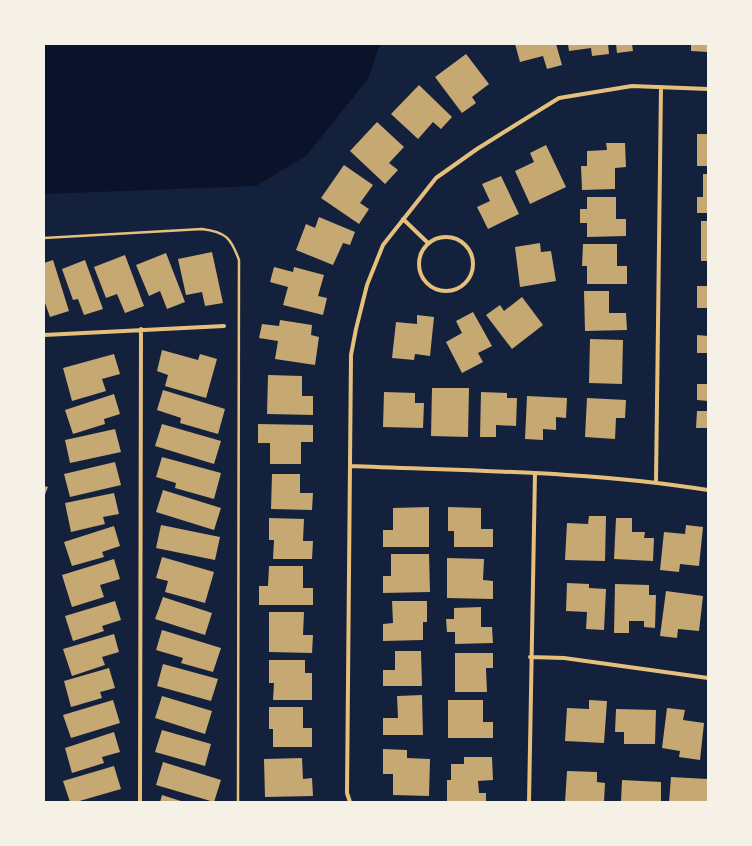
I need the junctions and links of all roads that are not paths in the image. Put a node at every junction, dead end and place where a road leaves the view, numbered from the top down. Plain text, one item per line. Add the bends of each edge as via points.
1 (661, 87) junction
2 (708, 89) edge
3 (404, 219) junction
4 (428, 243) junction
5 (224, 326) dead end
6 (141, 329) junction
7 (44, 335) edge
8 (350, 466) junction
9 (535, 473) junction
10 (656, 482) junction
11 (708, 490) edge
12 (530, 657) junction
13 (708, 678) edge
14 (140, 802) edge
15 (350, 802) edge
16 (530, 802) edge

1 - 2 street
1 - 3 street via 632,86 559,98 436,178
1 - 10 street
3 - 4 street
3 - 8 street via 383,245 367,285 356,328 351,355
4 - 4 street via 436,238 453,237 467,246 473,262 469,278 463,285 455,289 441,290 428,284 422,277 419,259
5 - 6 street
6 - 7 street
6 - 14 street
8 - 9 street
8 - 15 street via 346,793
9 - 10 street
9 - 12 street
10 - 11 street
12 - 13 street via 564,658
12 - 16 street

